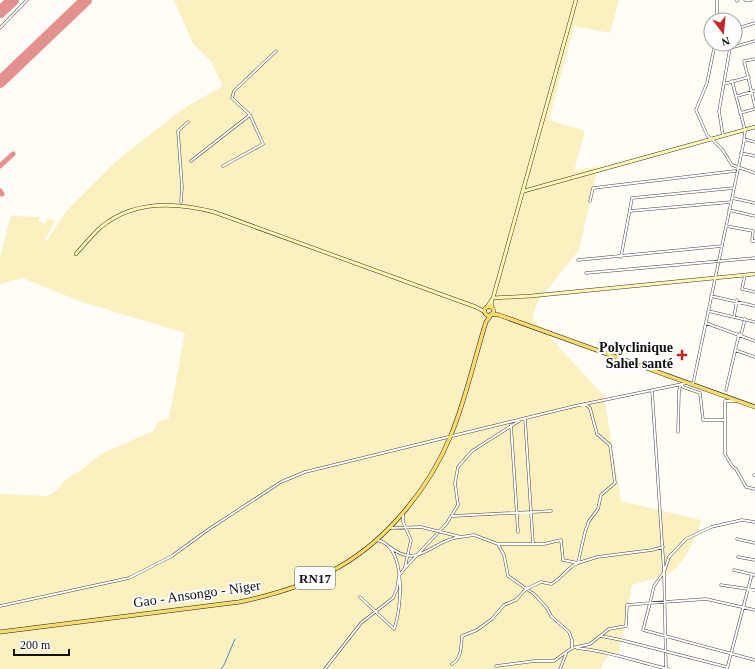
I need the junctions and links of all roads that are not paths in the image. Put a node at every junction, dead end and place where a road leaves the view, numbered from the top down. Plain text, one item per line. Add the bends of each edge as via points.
1 (27, 0) edge
2 (576, 0) edge
3 (717, 0) edge
4 (745, 0) edge
5 (750, 0) edge
6 (717, 12) edge
7 (755, 23) edge
8 (743, 27) edge
9 (0, 28) edge
10 (755, 41) edge
11 (276, 51) dead end
12 (713, 52) edge
13 (755, 59) edge
14 (749, 77) junction
15 (732, 82) junction
16 (724, 84) junction
17 (754, 92) edge
18 (736, 96) junction
19 (755, 108) edge
20 (740, 113) junction
21 (250, 115) junction
22 (188, 122) dead end
23 (755, 127) edge
24 (745, 130) junction
25 (724, 136) junction
26 (711, 139) junction
27 (744, 139) junction
28 (755, 142) edge
29 (741, 153) junction
30 (755, 156) edge
31 (192, 161) dead end
32 (223, 166) dead end
33 (738, 166) junction
34 (736, 171) junction
35 (755, 173) edge
36 (734, 188) junction
37 (524, 191) junction
38 (732, 198) junction
39 (590, 201) dead end
40 (181, 202) dead end
41 (731, 202) junction
42 (755, 203) edge
43 (729, 210) junction
44 (630, 211) junction
45 (755, 216) edge
46 (726, 226) junction
47 (755, 241) edge
48 (722, 246) junction
49 (76, 254) dead end
50 (621, 257) junction
51 (755, 258) edge
52 (578, 260) dead end
53 (718, 262) junction
54 (586, 274) dead end
55 (755, 274) edge
56 (745, 275) junction
57 (716, 277) junction
58 (755, 292) edge
59 (711, 296) junction
60 (492, 299) junction
61 (737, 301) junction
62 (755, 306) edge
63 (476, 307) junction
64 (487, 307) junction
65 (708, 311) junction
66 (492, 312) junction
67 (485, 313) junction
68 (734, 316) junction
69 (745, 319) junction
70 (486, 322) junction
71 (755, 322) edge
72 (706, 323) junction
73 (740, 334) junction
74 (755, 340) edge
75 (735, 350) junction
76 (755, 357) edge
77 (688, 383) junction
78 (681, 384) junction
79 (693, 384) junction
80 (652, 390) junction
81 (726, 390) dead end
82 (740, 401) junction
83 (585, 404) junction
84 (755, 405) edge
85 (525, 418) junction
86 (521, 419) junction
87 (724, 420) junction
88 (512, 425) junction
89 (678, 432) dead end
90 (451, 436) junction
91 (755, 489) edge
92 (403, 511) junction
93 (551, 511) dead end
94 (531, 512) junction
95 (517, 513) junction
96 (453, 516) dead end
97 (755, 522) edge
98 (406, 528) junction
99 (386, 529) junction
100 (439, 531) junction
101 (518, 532) dead end
102 (382, 533) junction
103 (461, 537) junction
104 (375, 539) junction
105 (737, 539) dead end
106 (755, 543) edge
107 (385, 544) junction
108 (498, 544) junction
109 (533, 544) junction
110 (663, 547) junction
111 (415, 556) junction
112 (408, 557) junction
113 (738, 557) dead end
114 (755, 560) edge
115 (578, 563) junction
116 (404, 569) junction
117 (734, 570) dead end
118 (664, 572) junction
119 (754, 574) edge
120 (399, 576) junction
121 (721, 585) dead end
122 (748, 588) junction
123 (526, 589) junction
124 (755, 590) edge
125 (360, 597) dead end
126 (664, 602) junction
127 (650, 603) junction
128 (0, 606) edge
129 (744, 606) junction
130 (755, 610) edge
131 (377, 612) junction
132 (0, 632) edge
133 (666, 635) junction
134 (601, 636) junction
135 (573, 648) junction
136 (666, 651) junction
137 (731, 652) junction
138 (566, 654) junction
139 (755, 660) edge
140 (452, 664) dead end
141 (496, 666) dead end
142 (727, 668) edge
143 (325, 669) edge
144 (560, 669) edge
145 (667, 669) edge

1 - 9 street
2 - 37 street
3 - 6 street
4 - 5 street
7 - 8 street
10 - 16 street via 730,48
11 - 21 street via 234,91 232,98
12 - 26 street via 707,82 696,110 702,126
13 - 14 street via 744,62
14 - 15 street
14 - 17 street
15 - 16 street
15 - 18 street
16 - 25 street via 719,111
17 - 18 street
17 - 19 street via 752,93
18 - 20 street
19 - 20 street
20 - 24 street
21 - 31 street
21 - 32 street via 263,144
22 - 40 street via 178,131
23 - 24 street
24 - 25 street
24 - 27 street
25 - 26 street
26 - 33 street via 722,149 732,165
26 - 37 street
27 - 28 street
27 - 29 street
29 - 30 street
29 - 33 street
33 - 34 street
33 - 35 street
34 - 36 street
34 - 39 street via 594,188
36 - 38 street
36 - 44 street via 632,198
37 - 60 street
38 - 41 street
38 - 42 street
41 - 43 street
41 - 44 street
43 - 45 street
43 - 46 street
44 - 50 street
46 - 47 street via 753,231 752,241
46 - 48 street
48 - 50 street
48 - 53 street
49 - 63 street via 100,228 121,213 146,206 191,206 214,212
50 - 52 street
51 - 53 street
53 - 54 street
53 - 57 street
55 - 56 street
56 - 57 street
56 - 58 street via 742,289
57 - 59 street
57 - 60 street
59 - 61 street
59 - 65 street
60 - 64 street
60 - 66 street
61 - 62 street
61 - 68 street
63 - 64 street
63 - 67 street
64 - 66 main road
64 - 67 main road
65 - 68 street
65 - 72 street
66 - 67 main road
66 - 70 main road, RN17
66 - 77 main road
67 - 70 main road, RN17
68 - 69 street
69 - 71 street
69 - 73 street
70 - 90 main road, Gao - Ansongo - Niger / RN17
72 - 73 street
72 - 79 street
73 - 74 street
73 - 75 street
75 - 76 street
75 - 81 street
77 - 78 street
77 - 79 main road
78 - 80 street
78 - 87 street via 683,388 700,393 702,420
78 - 89 street via 678,391
79 - 82 main road
80 - 83 street
80 - 110 street
82 - 84 main road
82 - 87 street via 725,401
83 - 85 street
83 - 115 street via 590,408 598,434 610,445 615,483 601,495 598,509 585,532
85 - 86 street
85 - 94 street
86 - 88 street
86 - 90 street
87 - 91 street via 725,454 746,487
88 - 95 street
88 - 100 street via 472,451 458,467 455,483 458,505
90 - 92 main road, Gao - Ansongo - Niger / RN17 via 430,476
90 - 128 street via 305,472 281,482 172,556 129,578
92 - 98 street
92 - 99 main road, Gao - Ansongo - Niger / RN17
93 - 94 street
94 - 95 street
94 - 109 street
95 - 96 street
95 - 101 street
97 - 118 street via 742,520 711,527 686,539 669,557
98 - 99 street via 395,526
98 - 100 street via 421,527
98 - 112 street via 411,540
99 - 102 main road, Gao - Ansongo - Niger / RN17
100 - 103 street
100 - 111 street
102 - 104 main road, Gao - Ansongo - Niger / RN17
102 - 107 street
103 - 108 street via 474,535
103 - 111 street via 448,539
104 - 107 street
104 - 132 main road, Gao - Ansongo - Niger / RN17 via 338,567 297,586 259,598
105 - 106 street
107 - 112 street via 398,554
107 - 120 street via 394,554
108 - 109 street
108 - 123 street via 504,555 508,576
109 - 115 street via 561,540 563,560
110 - 115 street via 597,557
110 - 118 street
111 - 112 street
111 - 116 street
112 - 116 street
113 - 114 street
115 - 123 street via 572,565 557,581 551,584 541,582
116 - 120 street
117 - 119 street
118 - 126 street
118 - 127 street via 654,586
119 - 122 street
120 - 131 street via 393,598
120 - 131 street via 400,605 394,629
121 - 122 street
122 - 124 street
122 - 129 street
123 - 135 street via 534,594 551,616 569,632
123 - 140 street via 516,600 504,605 492,619 477,630 462,636 462,647 456,662
125 - 131 street
126 - 127 street
126 - 129 street via 706,599
126 - 133 street
127 - 133 street via 643,630
127 - 134 street via 627,605 626,626 609,629
129 - 130 street
129 - 137 street
131 - 143 street via 361,623
133 - 136 street
133 - 137 street
134 - 135 street via 590,644
134 - 136 street
135 - 138 street
135 - 145 street via 601,651
136 - 142 street
136 - 145 street
137 - 139 street
137 - 142 street
138 - 141 street via 554,661
138 - 144 street

